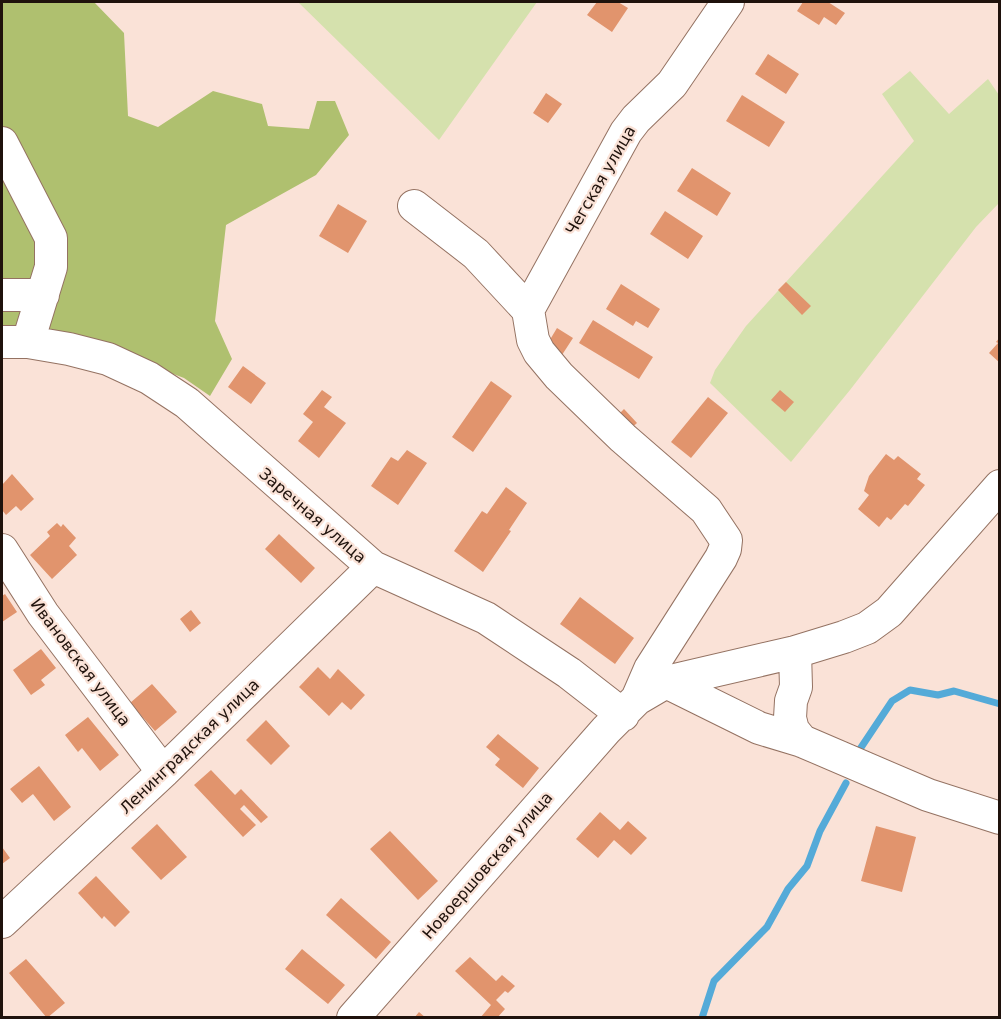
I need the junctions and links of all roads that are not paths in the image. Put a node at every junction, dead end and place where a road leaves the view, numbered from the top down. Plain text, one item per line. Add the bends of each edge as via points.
1 (728, 2) edge
2 (2, 142) edge
3 (414, 206) dead end
4 (2, 295) edge
5 (43, 295) junction
6 (528, 310) junction
7 (15, 342) edge
8 (999, 486) edge
9 (2, 550) edge
10 (373, 567) junction
11 (795, 652) junction
12 (666, 682) junction
13 (630, 707) junction
14 (801, 741) junction
15 (163, 771) junction
16 (999, 818) edge
17 (2, 922) edge
18 (353, 1017) edge

1 - 6 street, Чегская улица via 672,84 626,132
2 - 5 street via 51,238 51,267
3 - 6 street via 476,254
4 - 5 street
5 - 7 street
6 - 13 street via 533,340 559,376 706,510 726,540 721,558
7 - 10 street, Заречная улица via 108,359 149,378 187,404
8 - 11 street via 889,612 867,628
9 - 15 street, Ивановская улица via 43,614
10 - 13 street, Заречная улица via 486,618 569,673
10 - 15 street, Ленинградская улица
11 - 12 street
11 - 14 street via 796,687 790,718
12 - 13 street
12 - 14 street via 759,728
13 - 18 street, Новоершовская улица
14 - 16 street via 928,795
15 - 17 street, Ленинградская улица

